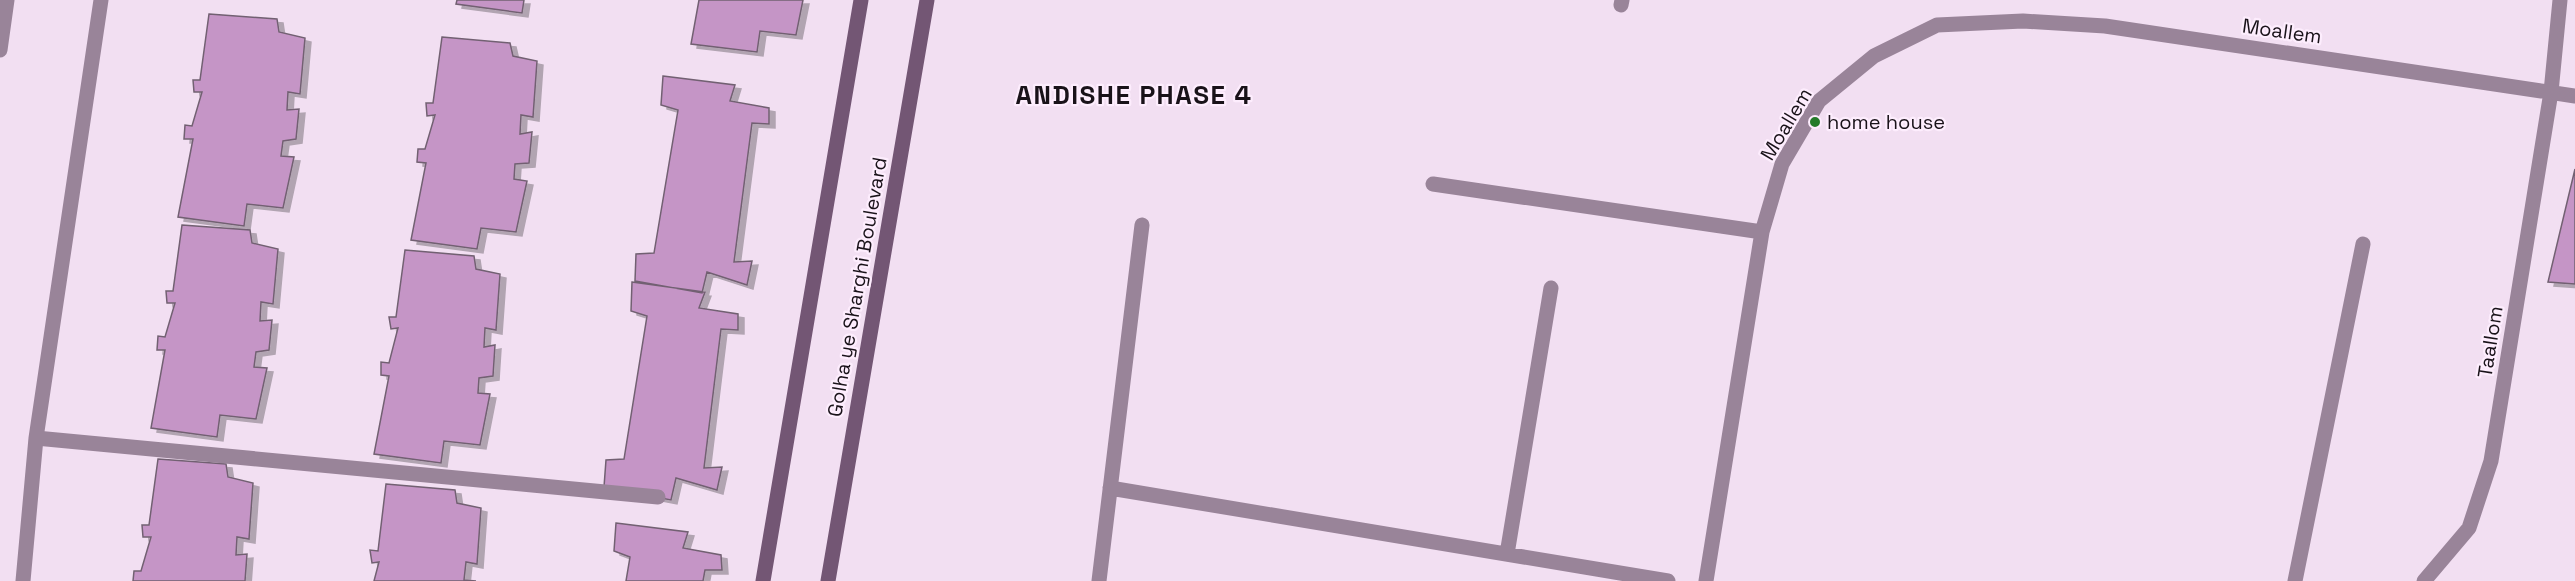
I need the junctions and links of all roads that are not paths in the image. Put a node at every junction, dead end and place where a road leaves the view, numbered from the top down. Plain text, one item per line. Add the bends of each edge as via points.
1 (7, 0) edge
2 (101, 0) edge
3 (861, 0) edge
4 (927, 0) edge
5 (2560, 0) edge
6 (0, 50) edge
7 (2551, 92) junction
8 (2575, 96) edge
9 (1433, 184) dead end
10 (1142, 225) dead end
11 (1762, 232) junction
12 (2363, 244) dead end
13 (1551, 288) dead end
14 (36, 438) junction
15 (1110, 488) junction
16 (658, 496) dead end
17 (1506, 554) junction
18 (23, 581) edge
19 (763, 581) edge
20 (828, 581) edge
21 (1099, 581) edge
22 (1668, 581) edge
23 (1706, 581) edge
24 (2295, 581) edge
25 (2424, 581) edge

1 - 6 street
2 - 14 street
3 - 19 main road
4 - 20 main road, Golha ye Sharghi Boulevard
5 - 7 street, Taallom
7 - 8 street, Moallem
7 - 11 street, Moallem via 2105,26 2023,21 1937,25 1874,56 1819,101 1782,164
7 - 25 street, Taallom via 2491,462 2469,528
9 - 11 street
10 - 15 street
11 - 23 street, Moallem
12 - 24 street
13 - 17 street
14 - 16 street
14 - 18 street
15 - 17 street
15 - 21 street
17 - 22 street

